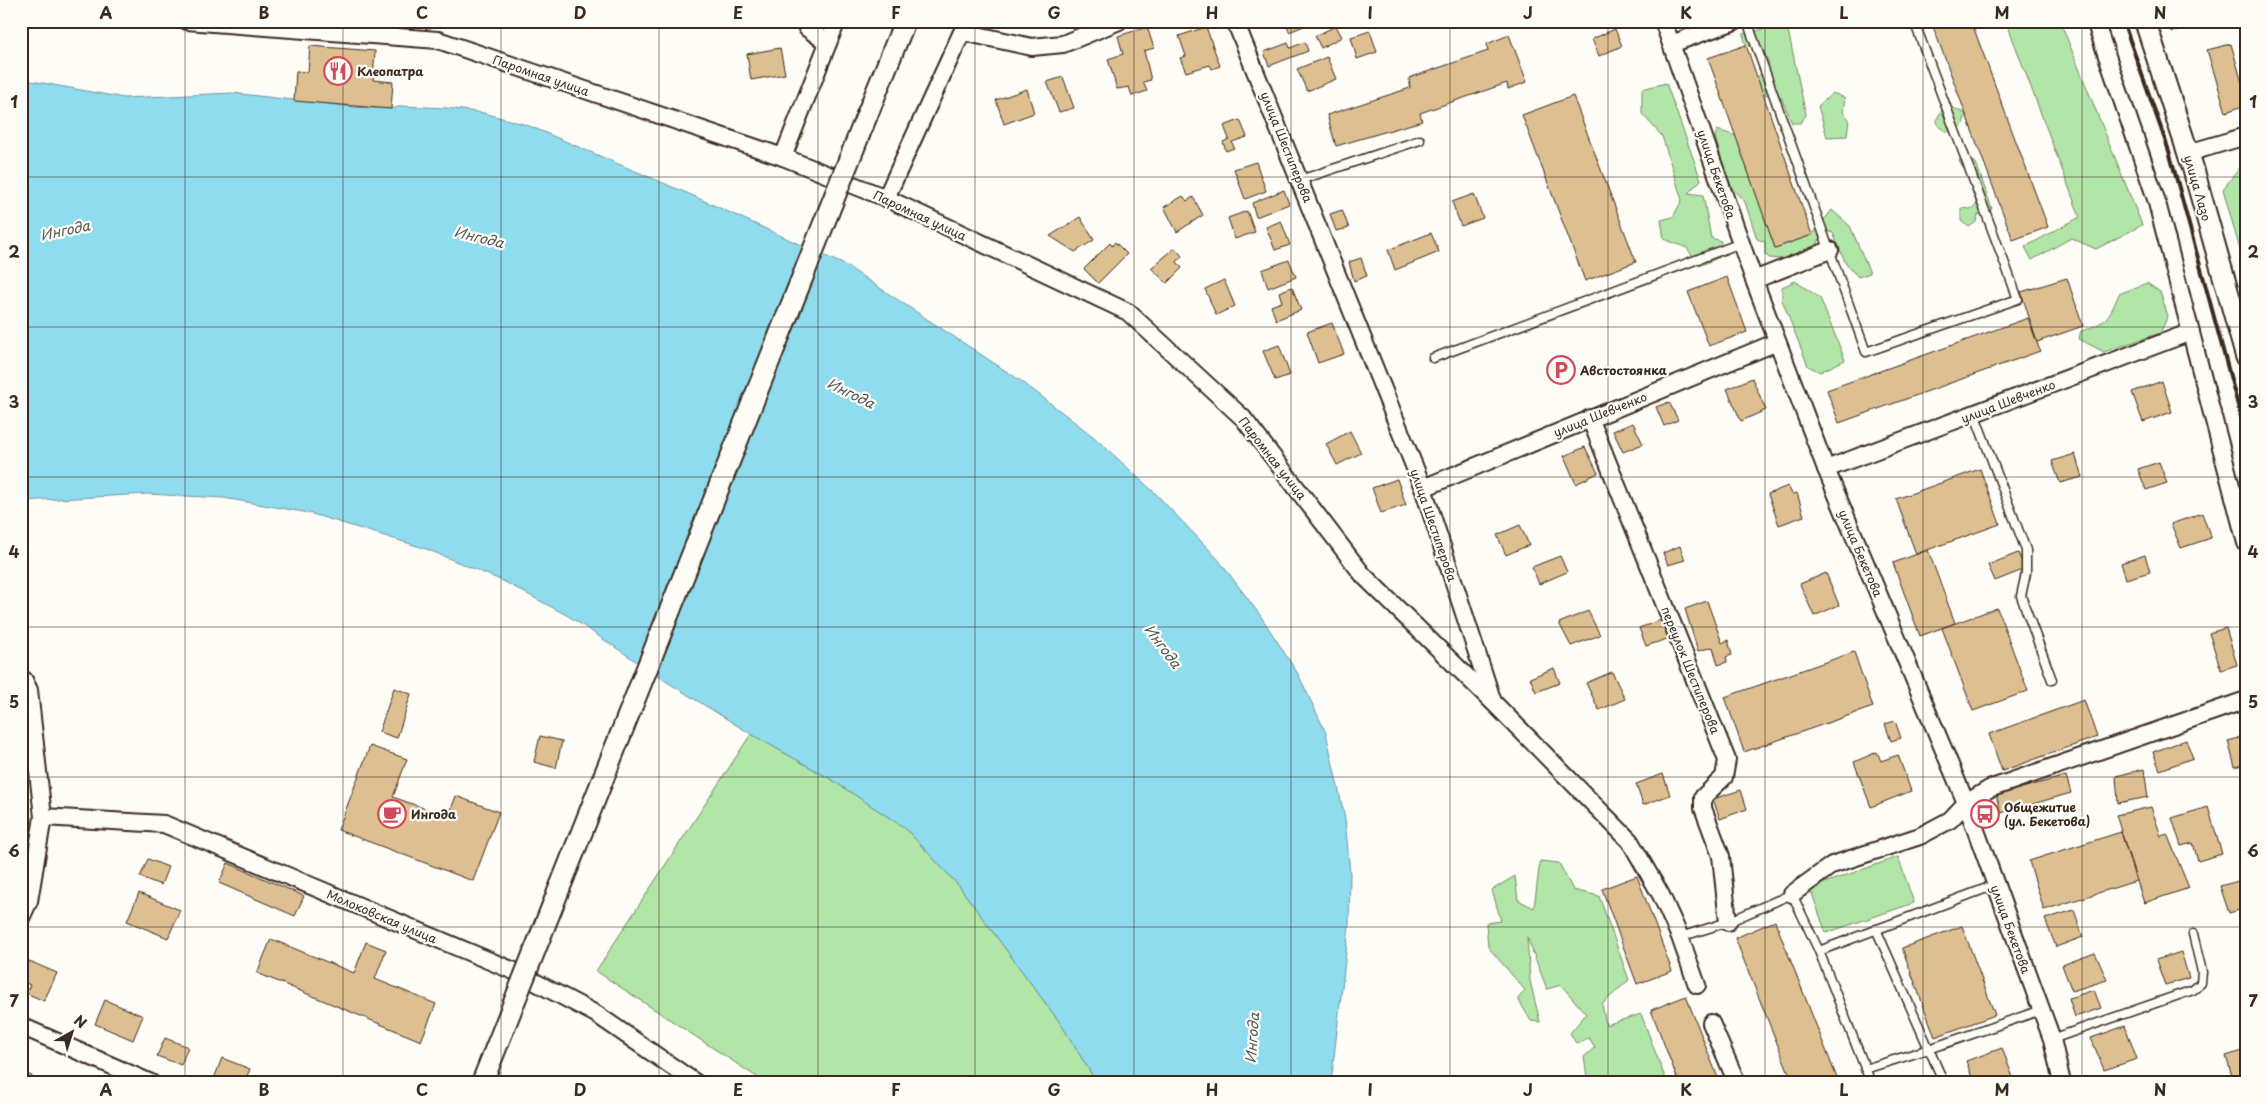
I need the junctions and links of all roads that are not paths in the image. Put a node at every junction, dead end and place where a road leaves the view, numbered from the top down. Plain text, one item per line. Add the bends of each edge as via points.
1 (187, 21) edge
2 (804, 21) edge
3 (837, 21) edge
4 (906, 21) edge
5 (1119, 21) edge
6 (1235, 21) edge
7 (1663, 21) edge
8 (1735, 21) edge
9 (1748, 21) edge
10 (1914, 21) edge
11 (2094, 21) edge
12 (2145, 21) edge
13 (965, 27) edge
14 (365, 28) edge
15 (828, 43) junction
16 (1671, 44) junction
17 (2246, 136) edge
18 (1420, 140) dead end
19 (2188, 153) junction
20 (783, 157) junction
21 (1300, 180) junction
22 (886, 198) junction
23 (1741, 242) junction
24 (1830, 250) junction
25 (1754, 280) junction
26 (2191, 332) junction
27 (1777, 342) junction
28 (2246, 356) edge
29 (1433, 358) dead end
30 (1974, 414) junction
31 (1590, 418) junction
32 (1826, 469) junction
33 (1423, 488) junction
34 (2246, 543) edge
35 (21, 680) edge
36 (2052, 680) dead end
37 (2246, 700) edge
38 (1493, 702) junction
39 (1966, 803) junction
40 (42, 817) junction
41 (1995, 885) junction
42 (1792, 894) junction
43 (21, 918) edge
44 (1728, 922) junction
45 (1876, 929) junction
46 (2193, 934) dead end
47 (1680, 937) junction
48 (1819, 951) junction
49 (1697, 985) dead end
50 (2041, 1010) junction
51 (1711, 1023) dead end
52 (21, 1026) edge
53 (2052, 1039) junction
54 (1929, 1048) junction
55 (1866, 1069) junction
56 (151, 1083) edge
57 (482, 1083) edge
58 (696, 1083) edge
59 (1737, 1083) edge
60 (1871, 1083) edge
61 (1944, 1083) edge
62 (2062, 1083) edge

1 - 14 street, Паромная улица
2 - 15 street via 807,28
3 - 15 street
4 - 57 street, bridge
5 - 13 street via 1063,44 1032,47
6 - 21 street, улица Шестиперова
7 - 16 street, улица Бекетова
8 - 16 street
9 - 24 lane
10 - 24 lane via 2018,298 1866,352
11 - 26 street via 2156,199
12 - 19 street, улица Лазо
13 - 22 street
14 - 20 street, Паромная улица via 438,40
15 - 20 street
16 - 23 street, улица Бекетова
17 - 19 street
18 - 21 lane
19 - 28 street, улица Лазо
20 - 22 street, Паромная улица
21 - 33 street, улица Шестиперова
22 - 38 street, Паромная улица via 1128,312 1243,418 1363,575
23 - 25 street, улица Бекетова
23 - 29 lane
24 - 25 street
25 - 27 street, улица Бекетова
26 - 30 street, улица Шевченко
26 - 34 street
27 - 31 street, улица Шевченко
27 - 32 street, улица Бекетова
30 - 32 street, улица Шевченко
30 - 36 lane via 2026,550 2021,596
31 - 33 street, улица Шевченко
31 - 44 street, переулок Шестиперова via 1727,760 1724,776 1703,798 1703,808 1722,856
32 - 39 street, улица Бекетова
33 - 38 street, улица Шестиперова
35 - 40 street via 29,690
37 - 39 street via 1989,789
38 - 47 street, улица Шестиперова via 1630,841 1661,895
39 - 41 street, улица Бекетова
39 - 42 street via 1950,820 1920,836 1832,865
40 - 43 street via 29,901
40 - 58 street, Молоковская улица via 164,824 514,971 596,1014
41 - 45 lane
41 - 50 street, улица Бекетова
42 - 44 lane
42 - 48 lane
44 - 47 lane
45 - 48 lane
45 - 54 lane
46 - 53 lane via 2202,972 2201,983 2193,990
47 - 49 street, улица Шестиперова
48 - 55 lane
50 - 53 street, улица Бекетова
50 - 54 lane
51 - 59 street
52 - 56 street
53 - 62 street, улица Бекетова
54 - 55 lane
54 - 61 lane
55 - 60 lane

